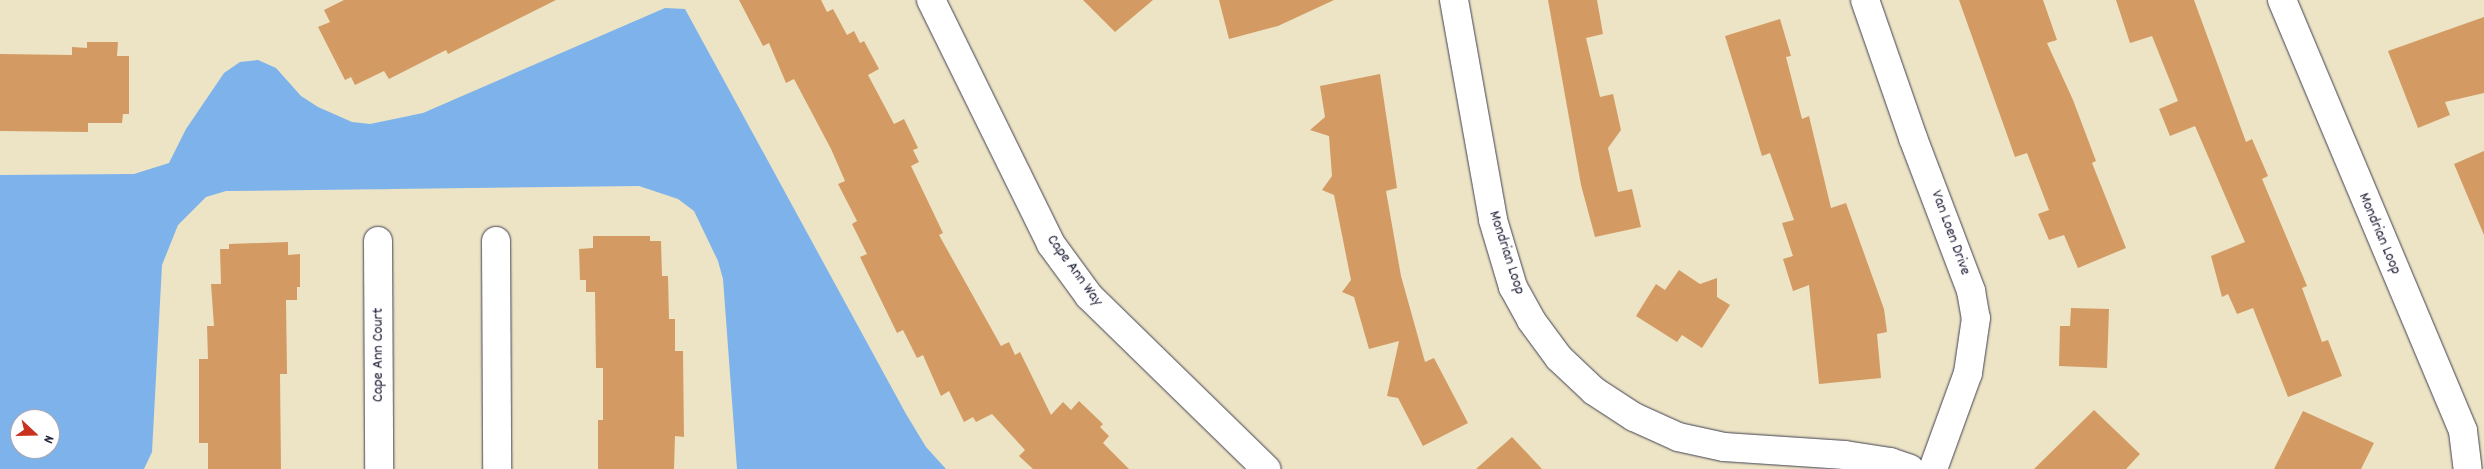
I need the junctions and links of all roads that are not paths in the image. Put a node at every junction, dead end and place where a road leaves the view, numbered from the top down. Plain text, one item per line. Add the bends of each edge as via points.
1 (931, 0) edge
2 (1454, 0) edge
3 (1865, 0) edge
4 (2282, 0) edge
5 (378, 241) dead end
6 (496, 242) dead end
7 (379, 469) edge
8 (497, 469) edge
9 (1266, 469) edge
10 (1910, 469) edge
11 (1933, 469) edge
12 (2468, 469) edge

1 - 9 street, Cape Ann Way via 1057,251 1089,296
2 - 10 street, Mondrian Loop via 1493,220 1513,286 1531,320 1559,358 1610,402 1634,417 1678,436 1724,448 1845,455 1890,462
3 - 11 street, Van Loen Drive via 1971,291 1976,318 1968,373
4 - 12 street, Mondrian Loop via 2463,431
5 - 7 street, Cape Ann Court
6 - 8 street

